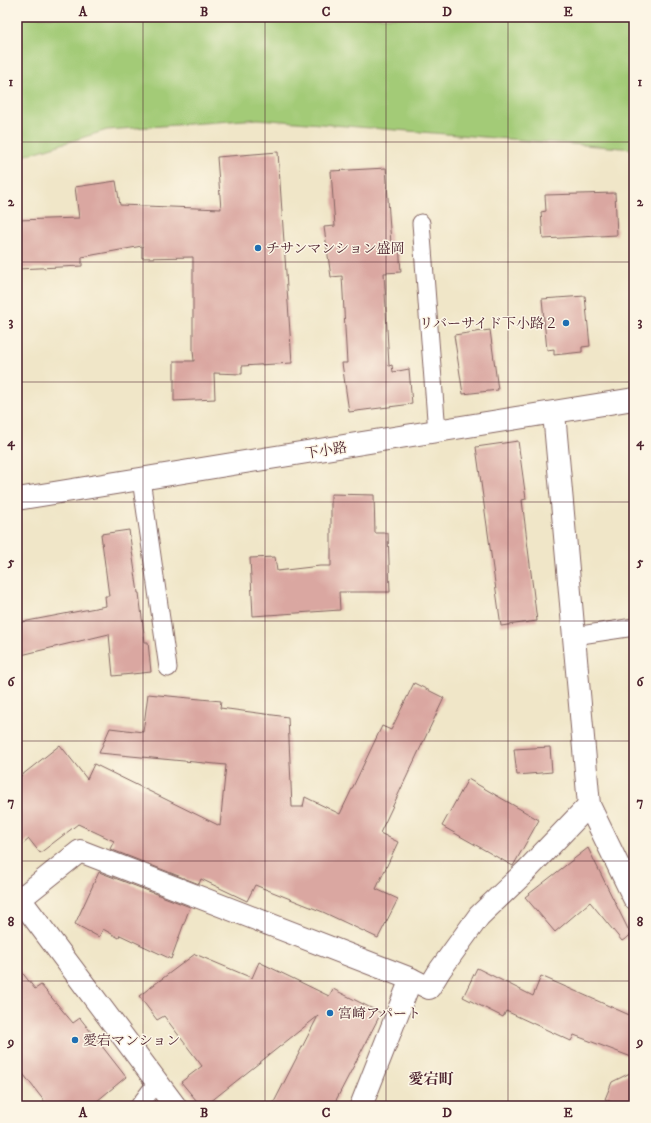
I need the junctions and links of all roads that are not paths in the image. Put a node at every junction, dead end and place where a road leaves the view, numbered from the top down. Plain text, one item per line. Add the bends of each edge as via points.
1 (421, 223) dead end
2 (634, 399) edge
3 (554, 413) junction
4 (437, 432) junction
5 (141, 479) junction
6 (17, 499) edge
7 (634, 628) edge
8 (574, 636) junction
9 (168, 668) dead end
10 (589, 806) junction
11 (19, 897) edge
12 (634, 898) edge
13 (411, 979) junction
14 (157, 1082) junction
15 (140, 1106) edge
16 (175, 1106) edge
17 (361, 1106) edge

1 - 4 lane
2 - 3 street, 下小路
3 - 4 street, 下小路
3 - 8 street
4 - 5 street, 下小路
5 - 6 street, 下小路
5 - 9 lane
7 - 8 lane
8 - 10 street
10 - 12 street
10 - 13 street via 479,916 429,988
11 - 13 street via 80,851
11 - 14 street
13 - 17 street
14 - 15 lane
14 - 16 street

